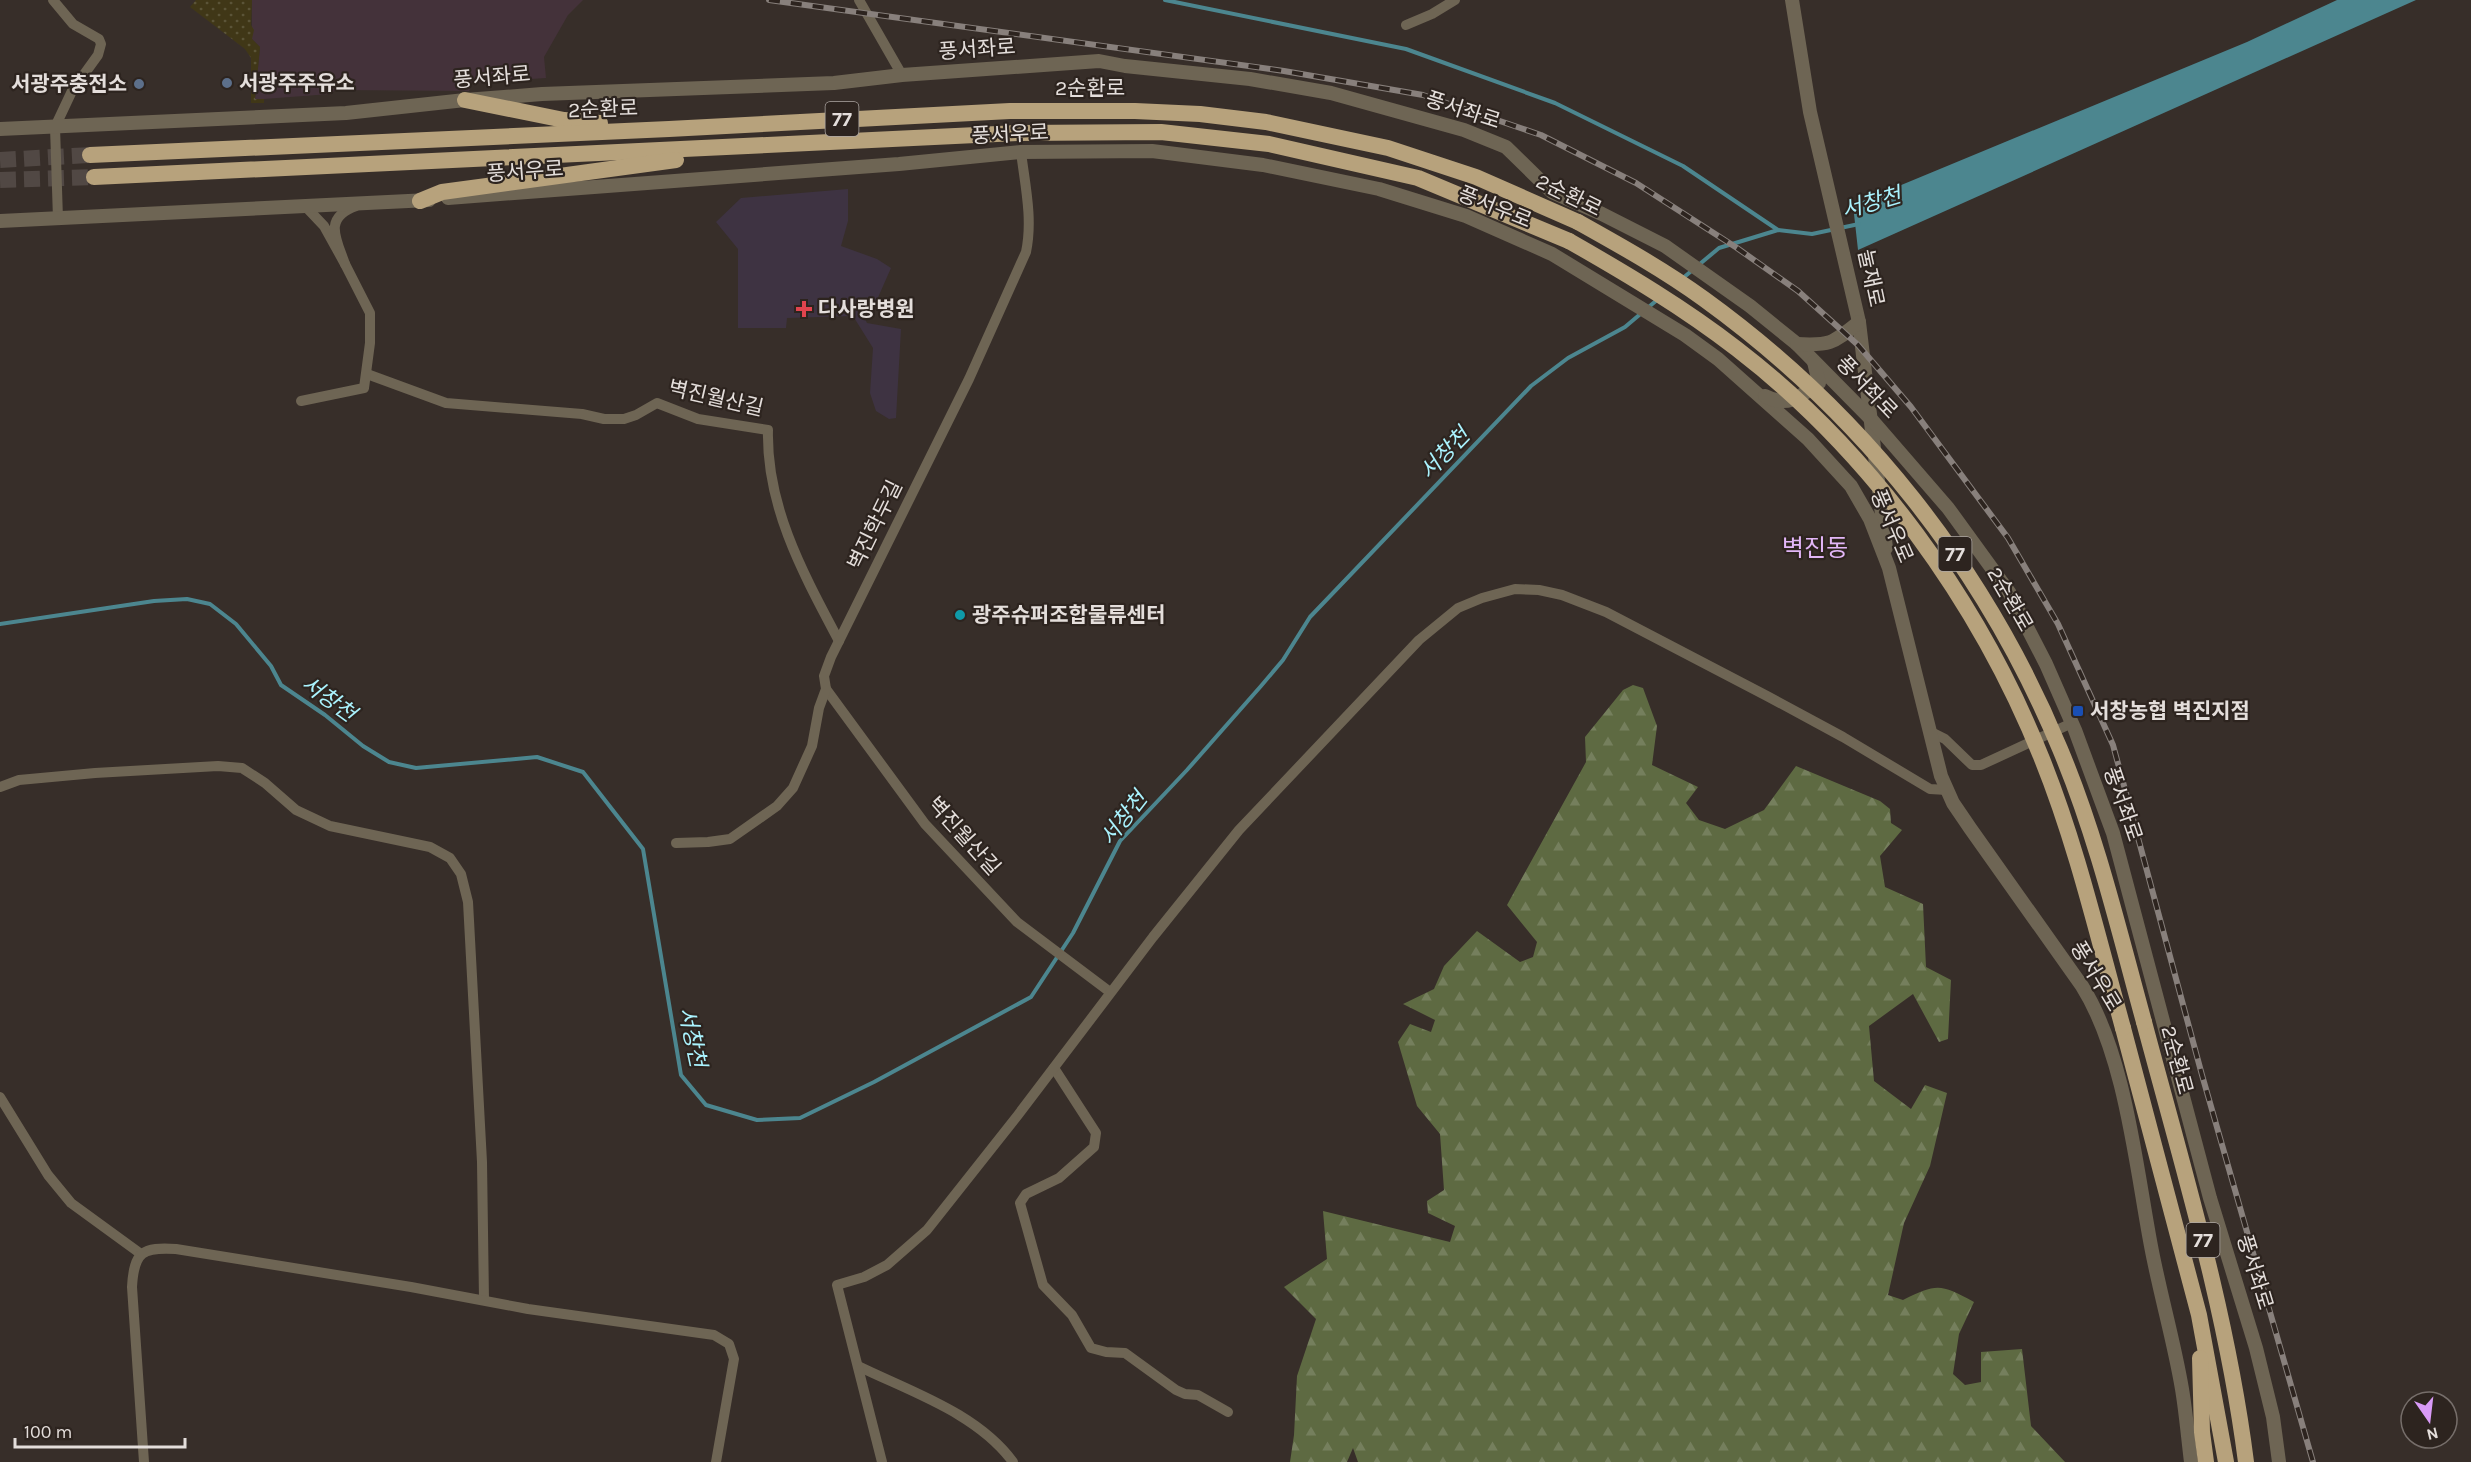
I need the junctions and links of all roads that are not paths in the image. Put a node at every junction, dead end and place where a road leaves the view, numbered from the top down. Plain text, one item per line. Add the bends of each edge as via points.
1 (53, 0) edge
2 (859, 0) edge
3 (1437, 0) edge
4 (1455, 0) edge
5 (1792, 0) edge
6 (1432, 14) junction
7 (1406, 25) dead end
8 (902, 75) junction
9 (465, 100) junction
10 (55, 127) junction
11 (0, 129) edge
12 (669, 129) junction
13 (771, 146) junction
14 (1021, 152) junction
15 (90, 155) tunnel mouth
16 (94, 177) tunnel mouth
17 (420, 201) junction
18 (360, 205) junction
19 (306, 207) junction
20 (58, 219) junction
21 (0, 221) edge
22 (345, 264) junction
23 (1859, 322) junction
24 (1797, 344) junction
25 (1814, 362) junction
26 (367, 374) junction
27 (1752, 390) junction
28 (301, 401) dead end
29 (1871, 419) junction
30 (1828, 461) junction
31 (1876, 463) junction
32 (1889, 568) junction
33 (839, 641) junction
34 (826, 689) junction
35 (2072, 723) junction
36 (1929, 730) junction
37 (0, 787) edge
38 (1947, 790) junction
39 (676, 843) dead end
40 (1110, 992) junction
41 (1054, 1068) junction
42 (0, 1097) edge
43 (141, 1254) junction
44 (484, 1300) junction
45 (2199, 1315) junction
46 (858, 1366) junction
47 (1228, 1412) dead end
48 (144, 1462) edge
49 (716, 1462) edge
50 (882, 1462) edge
51 (1013, 1462) edge
52 (2191, 1462) edge
53 (2206, 1462) edge
54 (2226, 1462) edge
55 (2246, 1462) edge
56 (2279, 1462) edge

1 - 10 street via 73,24 101,44
2 - 8 street
3 - 6 street
4 - 6 street
5 - 23 street, 눌재로 via 1810,112
6 - 7 street
8 - 9 street, 풍서좌로 via 834,82
8 - 24 street, 풍서좌로 via 1099,61 1331,93 1464,130 1506,147 1552,192 1665,246
9 - 10 street, 풍서좌로 via 346,113
9 - 12 highway via 564,120
10 - 11 street, 풍서좌로
10 - 20 street
12 - 15 highway, 2순환로 / 77
12 - 55 highway, 2순환로 / 77, bridge via 1010,111 1135,111 1266,122 1388,148 1476,177 1578,222 1702,297 1793,370 1880,457 1940,532 1996,618 2061,752 2096,851 2201,1234 2224,1329
13 - 16 highway, 2순환로 / 77
13 - 17 highway via 442,192
13 - 45 highway, 2순환로 / 77, bridge via 1019,133 1161,132 1269,144 1418,178 1569,240 1700,322 1776,381 1862,467 1922,543 1980,631 2042,758 2076,856
14 - 17 street, 풍서우로
14 - 27 street, 풍서우로 via 1152,151 1263,165 1379,189 1467,216 1552,254 1633,301 1718,359
14 - 33 street, 벽진학두길 via 1029,218 1026,252 969,379
17 - 18 street, 풍서우로
18 - 19 street, 풍서우로
18 - 22 street via 344,211 336,221 336,237
19 - 20 street, 풍서우로
19 - 22 street via 324,226
20 - 21 street, 풍서우로
22 - 26 street via 370,313
23 - 24 street via 1822,345
23 - 29 street, 눌재로
24 - 25 street, 풍서좌로
25 - 27 street via 1819,383 1802,396 1777,403
25 - 29 street, 풍서좌로
26 - 28 street via 364,388
26 - 33 street, 벽진월산길 via 446,403 604,419 636,415 657,403 698,418 768,430 768,459 784,524
27 - 30 street, 풍서우로
29 - 31 street, 눌재로
29 - 35 street, 풍서좌로 via 1948,508 2009,592
30 - 31 street via 1858,474
30 - 32 street, 풍서우로 via 1858,496
31 - 32 street, 눌재로
32 - 36 street, 풍서우로
33 - 34 street, 벽진학두길 via 824,676
34 - 39 street, 벽진학두길 via 801,773 777,806 730,839
34 - 40 street, 벽진월산길 via 925,824 1017,922
35 - 36 street via 1981,765 1972,765 1945,738
35 - 56 street, 풍서좌로 via 2113,833 2210,1198 2256,1348
36 - 38 street, 풍서우로
37 - 44 street via 19,780 95,773 242,768 296,810 330,826 430,846 450,858 461,874 468,902 482,1162
38 - 40 street via 1930,789 1843,736 1606,612 1550,592 1502,591 1458,608 1419,640 1239,830
38 - 52 street, 풍서우로 via 2082,987 2103,1028 2125,1107 2181,1388
40 - 41 street
41 - 46 street via 927,1230 887,1265 837,1285
41 - 47 street via 1096,1133 1094,1147 1059,1178 1026,1194 1020,1203 1043,1286 1072,1315 1091,1348 1125,1353 1176,1390 1198,1395
42 - 43 street via 48,1175 71,1203
43 - 44 street via 154,1248 177,1249
43 - 48 street via 133,1266 132,1287
44 - 49 street via 714,1335 729,1344 734,1359
45 - 53 highway
45 - 54 highway, 2순환로 / 77
46 - 50 street
46 - 51 street via 961,1416

